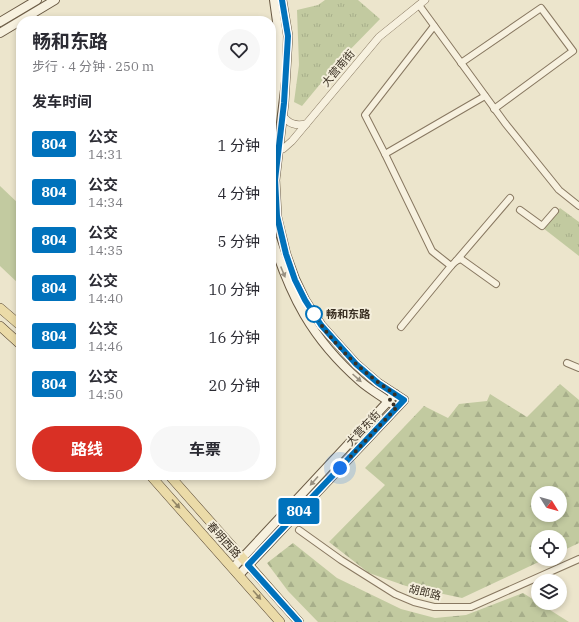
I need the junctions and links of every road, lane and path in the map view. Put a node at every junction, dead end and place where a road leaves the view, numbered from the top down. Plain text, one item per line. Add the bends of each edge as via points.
1 (37, 0) edge
2 (55, 0) edge
3 (274, 0) edge
4 (282, 0) edge
5 (422, 2) edge
6 (28, 16) edge
7 (0, 22) edge
8 (16, 23) edge
9 (434, 26) junction
10 (0, 33) edge
11 (461, 63) junction
12 (276, 89) edge
13 (485, 96) junction
14 (494, 109) junction
15 (282, 115) junction
16 (306, 124) junction
17 (276, 144) edge
18 (276, 149) edge
19 (386, 154) junction
20 (276, 198) edge
21 (510, 198) dead end
22 (579, 206) edge
23 (520, 210) dead end
24 (555, 211) dead end
25 (276, 250) edge
26 (456, 261) junction
27 (451, 266) junction
28 (496, 284) dead end
29 (0, 308) edge
30 (16, 322) edge
31 (0, 326) edge
32 (401, 327) dead end
33 (16, 340) edge
34 (567, 363) dead end
35 (579, 368) edge
36 (395, 394) junction
37 (389, 401) junction
38 (397, 407) junction
39 (154, 480) edge
40 (172, 480) edge
41 (299, 530) dead end
42 (579, 559) edge
43 (245, 561) junction
44 (236, 571) junction
45 (280, 622) edge
46 (299, 622) edge

1 - 7 main road
2 - 6 main road
3 - 12 main road via 279,36
4 - 15 main road via 288,36
5 - 9 street
5 - 16 street, 大营南街 via 379,37
8 - 10 main road
9 - 11 street
9 - 19 street via 365,115
11 - 13 street
11 - 14 street via 541,8 573,51
13 - 14 street
13 - 19 street
14 - 22 street via 560,190
15 - 16 street via 292,124
15 - 17 main road
16 - 18 street, 大营南街 via 283,149
19 - 27 street via 432,251
20 - 36 main road via 277,216 286,254 305,300 321,325 356,364
21 - 26 street
23 - 24 street via 542,226
25 -> 37 main road via 294,298 309,324 345,367 361,382
26 - 27 street
26 - 28 street via 461,259
27 - 32 street
29 - 30 main road
31 - 33 main road
34 - 35 street
36 - 37 main road, 大营东街
36 - 38 main road, 大营东街 via 404,400
37 - 38 main road
37 -> 43 main road, 大营东街
38 - 43 main road, 大营东街
39 -> 44 main road, 春明西路
40 - 43 main road, 春明西路
41 - 42 street, 胡郎路 via 394,594 434,607 471,607
43 - 44 main road, 大营东街
43 - 46 main road, 春明西路
44 -> 45 main road, 春明西路

